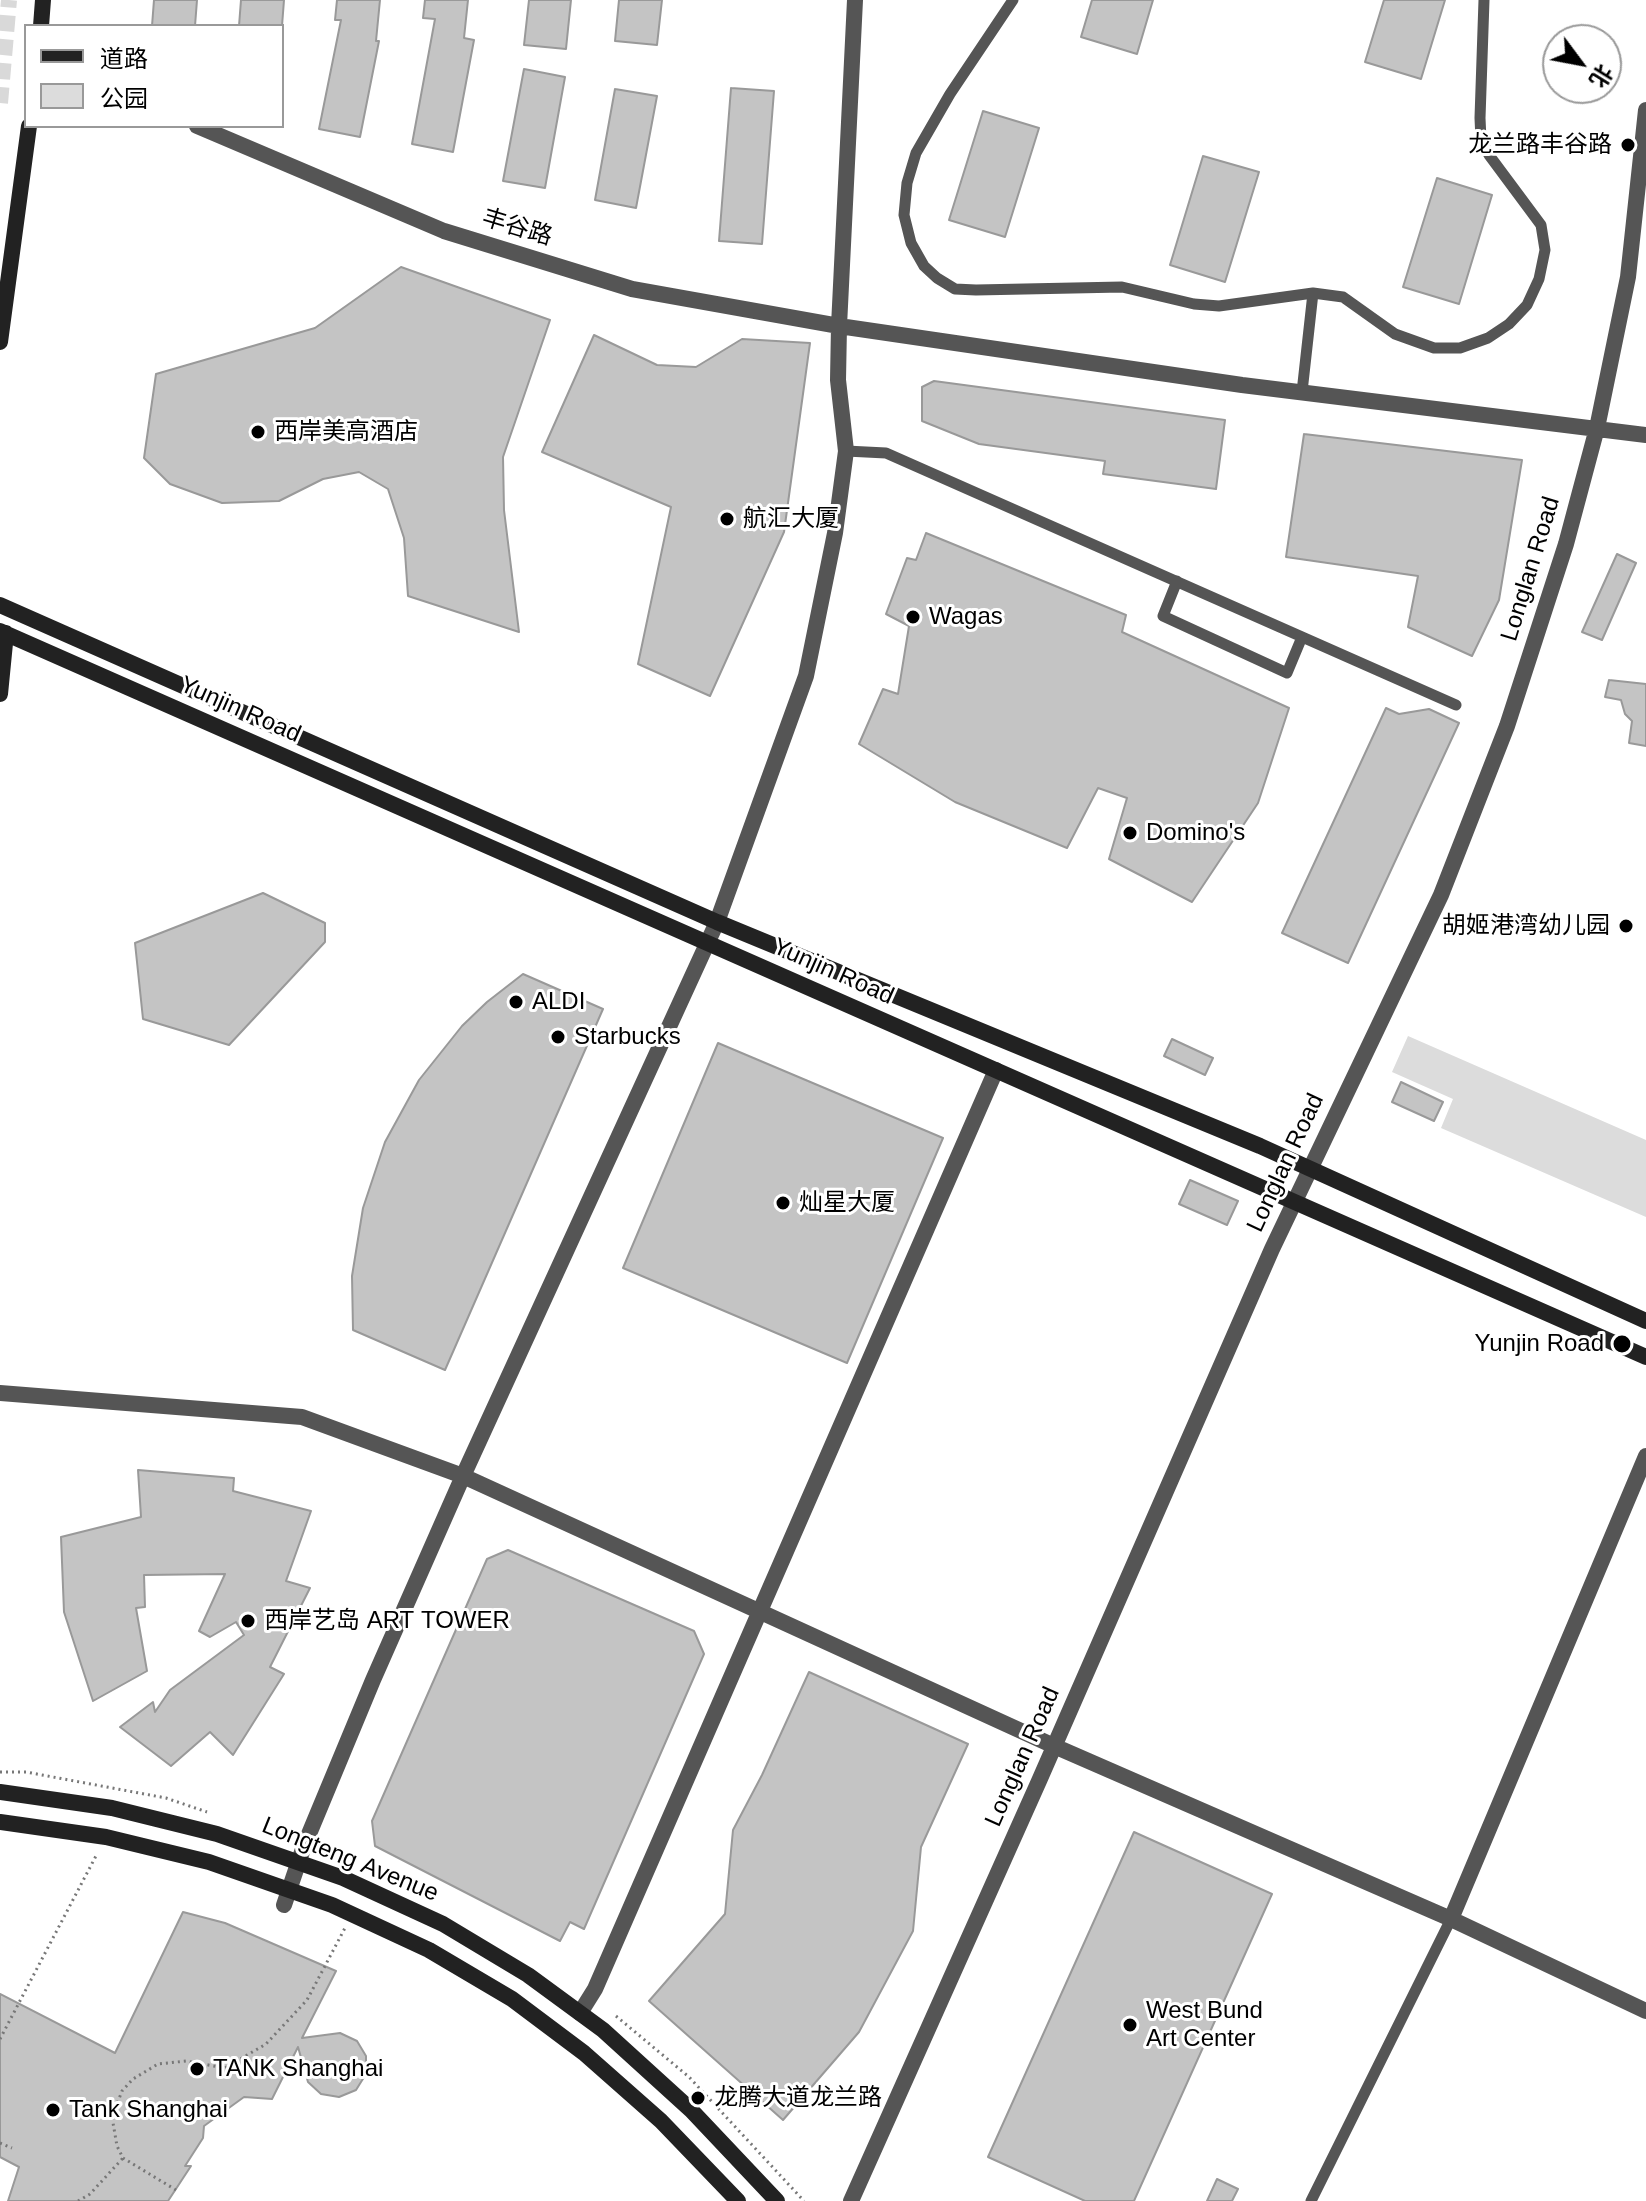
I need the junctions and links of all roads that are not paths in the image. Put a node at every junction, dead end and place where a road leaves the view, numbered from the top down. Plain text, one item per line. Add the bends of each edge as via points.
1 (43, 0) edge
2 (855, 0) edge
3 (1013, 0) edge
4 (1484, 0) edge
5 (41, 24) edge
6 (1646, 110) edge
7 (29, 128) edge
8 (202, 128) edge
9 (1313, 293) junction
10 (839, 326) junction
11 (0, 342) edge
12 (1302, 392) junction
13 (1597, 428) junction
14 (1646, 435) edge
15 (846, 451) junction
16 (1177, 581) junction
17 (0, 605) edge
18 (3, 632) edge
19 (1302, 637) junction
20 (0, 694) edge
21 (1456, 705) dead end
22 (717, 922) junction
23 (707, 943) junction
24 (996, 1070) junction
25 (1310, 1168) junction
26 (1295, 1201) junction
27 (1646, 1321) edge
28 (1646, 1357) edge
29 (0, 1393) edge
30 (1646, 1456) edge
31 (463, 1476) junction
32 (759, 1612) junction
33 (1054, 1746) junction
34 (0, 1792) edge
35 (0, 1822) edge
36 (299, 1862) junction
37 (286, 1897) junction
38 (1451, 1919) junction
39 (1646, 2011) edge
40 (580, 2013) junction
41 (738, 2201) edge
42 (777, 2201) edge
43 (851, 2201) edge
44 (1311, 2201) edge

1 - 5 main road
2 - 10 street
3 - 9 lane via 916,153 904,215 924,266 955,289 1122,287 1219,306
4 - 9 lane via 1481,140 1541,225 1545,250 1527,305 1488,338 1460,348 1434,348 1395,334 1343,297
6 - 13 street, Longlan Road via 1628,277
7 - 11 main road
8 - 10 street, 丰谷路 via 444,231 632,289
9 - 12 lane
10 - 12 street, 丰谷路
10 - 15 street via 838,380
12 - 13 street, 丰谷路
13 - 14 street, 丰谷路
13 - 25 street, Longlan Road via 1566,544 1469,824 1441,895
15 - 16 lane via 886,453
15 - 22 street via 806,676
16 - 19 lane
16 - 19 lane via 1163,616 1287,673
17 - 22 main road, Yunjin Road
18 - 20 main road
18 - 23 main road, Yunjin Road
19 - 21 lane
22 - 23 street
22 - 25 main road, Yunjin Road
23 - 24 main road, Yunjin Road
23 - 31 street
24 - 26 main road, Yunjin Road
24 - 32 street
25 - 26 street, Longlan Road
25 - 27 main road, Yunjin Road
26 - 28 main road, Yunjin Road
26 - 33 street, Longlan Road
29 - 31 street via 302,1417
30 - 38 street
31 - 32 street
31 - 36 street
32 - 33 street
32 - 40 street
33 - 38 street
33 - 43 street, Longlan Road
34 - 36 main road, Longteng Avenue via 162,1820
35 - 37 main road, Longteng Avenue via 106,1837 209,1862
36 - 37 street
36 - 40 main road, Longteng Avenue via 443,1924
37 - 41 main road, Longteng Avenue via 352,1914 429,1950 547,2024 616,2079
38 - 39 street
38 - 44 lane
40 - 42 main road, Longteng Avenue via 691,2110

